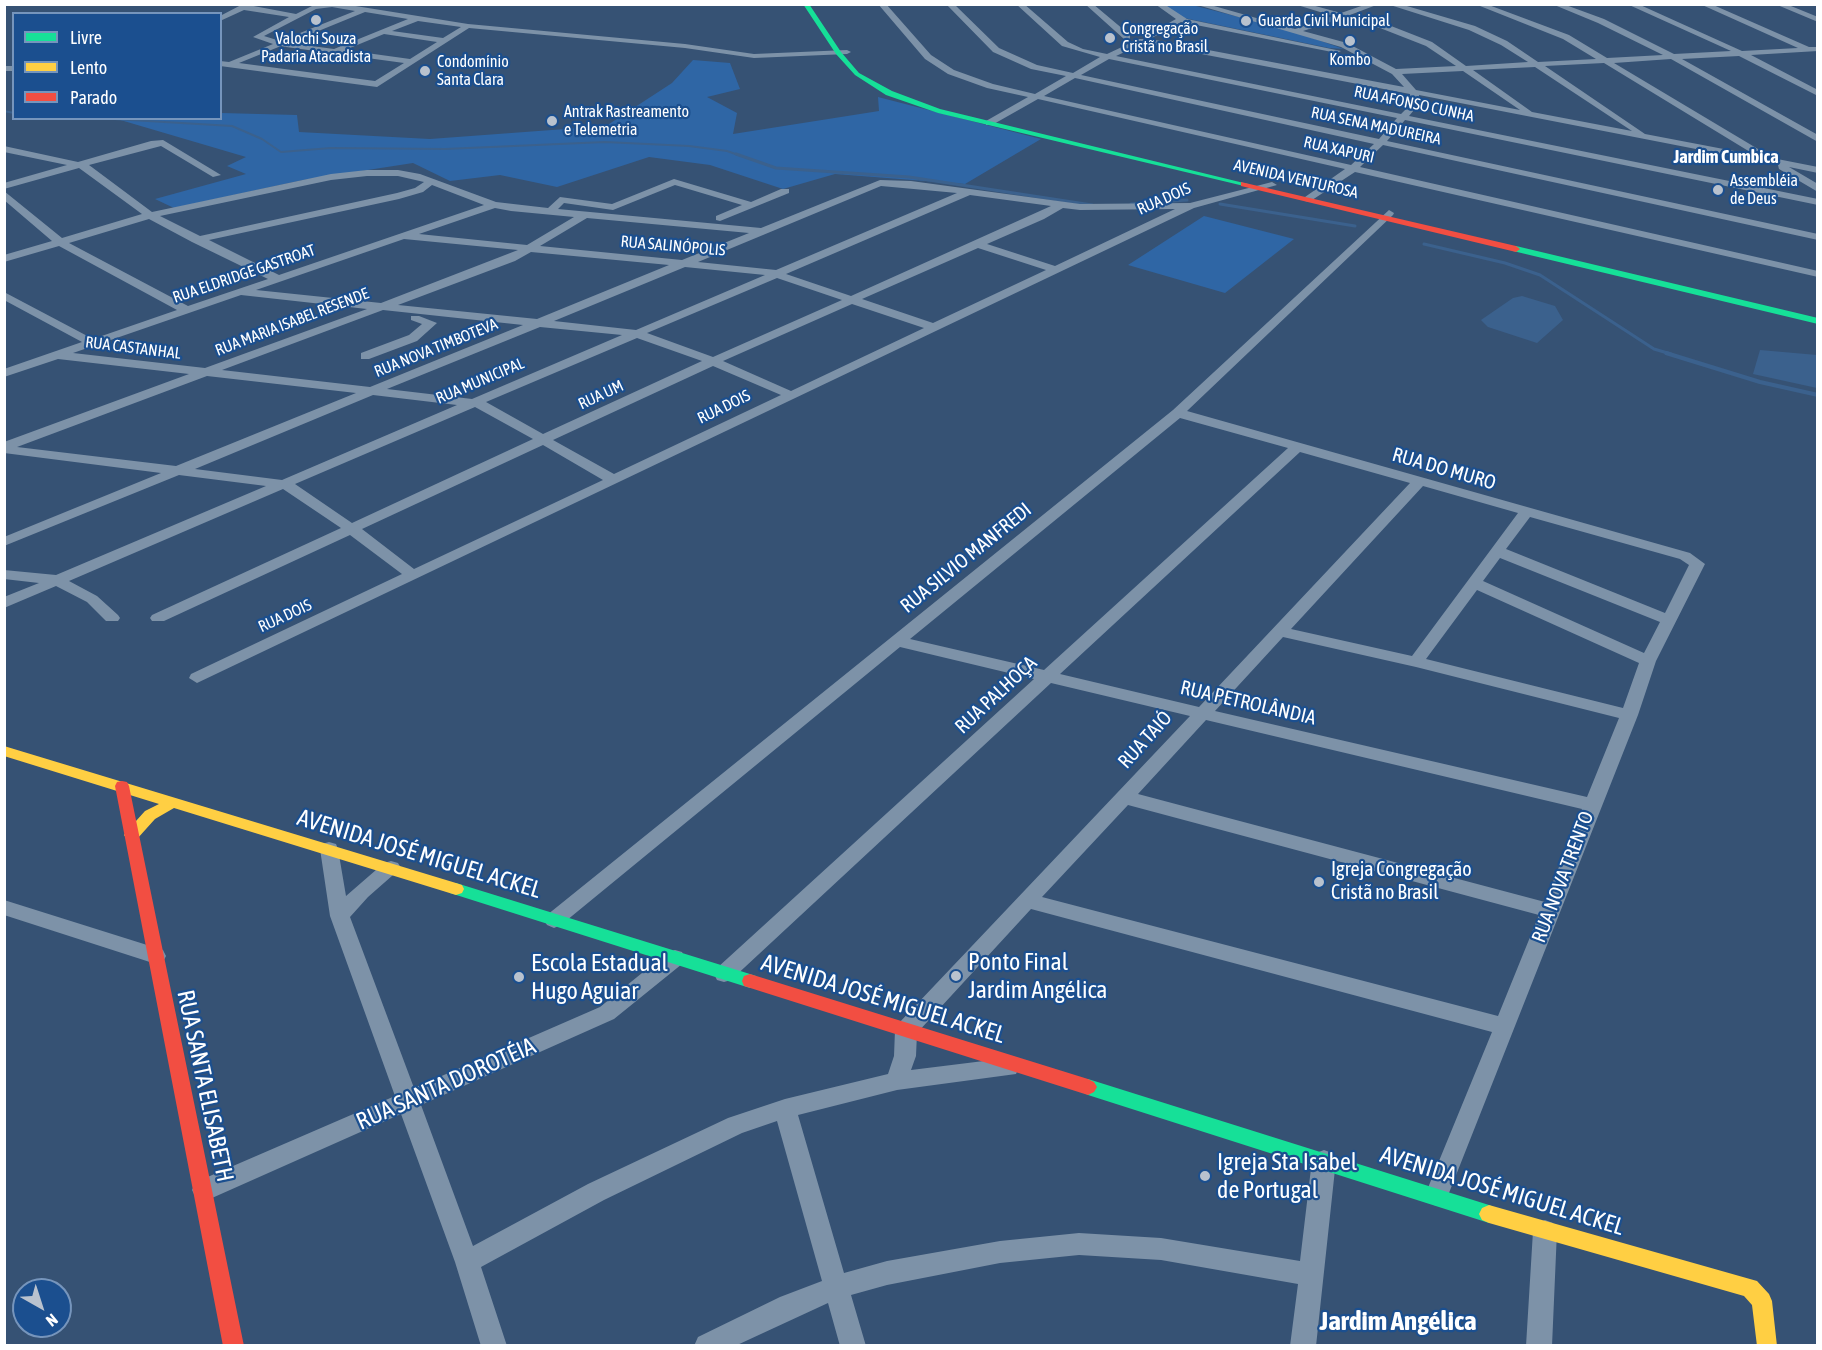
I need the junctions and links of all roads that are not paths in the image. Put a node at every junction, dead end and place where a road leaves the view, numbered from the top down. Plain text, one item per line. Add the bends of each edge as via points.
1 (806, 4) edge
2 (814, 4) edge
3 (881, 4) edge
4 (949, 4) edge
5 (1019, 4) edge
6 (1088, 4) edge
7 (1158, 4) edge
8 (1197, 4) edge
9 (1297, 4) edge
10 (1376, 4) edge
11 (1390, 4) edge
12 (1478, 4) edge
13 (1555, 4) edge
14 (1630, 4) edge
15 (1702, 4) edge
16 (1778, 4) edge
17 (324, 5) edge
18 (248, 6) edge
19 (365, 9) junction
20 (1343, 15) junction
21 (296, 16) junction
22 (222, 18) edge
23 (417, 18) junction
24 (1179, 20) junction
25 (1818, 20) edge
26 (468, 26) junction
27 (1298, 30) junction
28 (382, 32) junction
29 (1148, 37) junction
30 (1130, 38) junction
31 (445, 41) junction
32 (278, 44) junction
33 (335, 51) junction
34 (1815, 51) edge
35 (429, 52) junction
36 (843, 52) junction
37 (1742, 54) junction
38 (1107, 57) junction
39 (1371, 57) junction
40 (1674, 57) junction
41 (1607, 61) junction
42 (413, 62) junction
43 (225, 64) edge
44 (1538, 64) junction
45 (1468, 68) junction
46 (1395, 72) junction
47 (395, 74) junction
48 (1072, 76) junction
49 (1412, 89) junction
50 (1818, 94) edge
51 (1033, 97) junction
52 (1515, 107) junction
53 (1406, 117) junction
54 (991, 121) junction
55 (1628, 123) junction
56 (1617, 131) junction
57 (1647, 137) junction
58 (1818, 139) edge
59 (1381, 142) junction
60 (1744, 145) junction
61 (4, 149) edge
62 (1724, 152) junction
63 (1774, 162) junction
64 (80, 165) junction
65 (678, 169) dead end
66 (1352, 169) junction
67 (1818, 171) edge
68 (216, 175) dead end
69 (1800, 177) junction
70 (431, 182) junction
71 (4, 186) edge
72 (1267, 186) junction
73 (1818, 189) edge
74 (784, 191) dead end
75 (969, 192) junction
76 (4, 194) edge
77 (1311, 197) junction
78 (1818, 202) edge
79 (596, 204) junction
80 (494, 205) junction
81 (751, 205) junction
82 (1060, 205) junction
83 (1190, 206) junction
84 (550, 212) junction
85 (1387, 214) junction
86 (150, 215) junction
87 (585, 215) junction
88 (720, 218) dead end
89 (765, 232) junction
90 (404, 236) junction
91 (1818, 237) edge
92 (196, 240) junction
93 (60, 242) junction
94 (975, 244) junction
95 (529, 250) junction
96 (4, 259) edge
97 (687, 264) junction
98 (1053, 269) junction
99 (778, 273) junction
100 (1818, 274) edge
101 (278, 279) junction
102 (241, 292) junction
103 (4, 295) edge
104 (851, 299) junction
105 (378, 308) junction
106 (188, 311) junction
107 (1818, 315) edge
108 (1818, 321) edge
109 (540, 324) junction
110 (932, 327) junction
111 (635, 333) junction
112 (92, 344) junction
113 (271, 348) junction
114 (57, 355) junction
115 (365, 356) dead end
116 (712, 362) junction
117 (4, 373) edge
118 (205, 373) junction
119 (375, 391) junction
120 (791, 396) junction
121 (472, 402) junction
122 (1178, 413) junction
123 (543, 441) junction
124 (1297, 447) junction
125 (4, 448) edge
126 (177, 472) junction
127 (614, 480) junction
128 (1419, 482) junction
129 (283, 484) junction
130 (1526, 512) junction
131 (352, 529) junction
132 (4, 542) edge
133 (1497, 552) junction
134 (1697, 564) joint
135 (4, 574) edge
136 (414, 576) junction
137 (56, 580) junction
138 (1474, 583) junction
139 (4, 603) edge
140 (112, 618) dead end
141 (158, 618) dead end
142 (1669, 620) junction
143 (1280, 631) junction
144 (896, 641) junction
145 (1648, 661) junction
146 (1416, 662) junction
147 (197, 678) dead end
148 (1045, 678) junction
149 (1200, 713) junction
150 (1629, 716) junction
151 (4, 751) edge
152 (122, 786) junction
153 (1124, 797) junction
154 (174, 802) junction
155 (1592, 805) junction
156 (132, 835) junction
157 (329, 849) junction
158 (391, 868) junction
159 (1028, 901) junction
160 (4, 907) edge
161 (1551, 911) junction
162 (340, 916) junction
163 (554, 920) junction
164 (156, 956) junction
165 (675, 958) junction
166 (724, 974) junction
167 (1504, 1026) junction
168 (906, 1030) junction
169 (1022, 1066) junction
170 (897, 1081) junction
171 (407, 1102) junction
172 (785, 1109) junction
173 (1324, 1160) junction
174 (204, 1190) junction
175 (1437, 1195) junction
176 (1545, 1231) junction
177 (467, 1262) junction
178 (1310, 1274) junction
179 (835, 1288) junction
180 (234, 1346) edge
181 (494, 1346) edge
182 (707, 1346) edge
183 (853, 1346) edge
184 (1303, 1346) edge
185 (1539, 1346) edge
186 (1767, 1346) edge

1 - 36 street, AVENIDA VENTUROSA
2 - 36 street, AVENIDA VENTUROSA
3 - 51 street, RUA XAPURI via 938,65 980,83
4 - 48 street, RUA SENA MADUREIRA via 1002,54
5 - 38 street, RUA AFONSO CUNHA via 1065,44
6 - 30 street
7 - 24 street
8 - 27 street
9 - 20 street
10 - 20 street
11 - 44 street via 1472,28
12 - 41 street via 1552,31
13 - 40 street via 1627,32
14 - 37 street
15 - 34 street
16 - 25 street
17 - 19 street
17 - 21 street
18 - 21 street
18 - 22 street
19 - 23 street
19 - 32 street
20 - 27 street
20 - 45 street via 1416,38
21 - 32 street via 257,37
23 - 26 street
23 - 28 street
24 - 29 street
24 - 39 street
26 - 31 street
26 - 36 street via 754,56
27 - 39 street
28 - 31 street
28 - 33 street
29 - 30 street
29 - 49 street
30 - 38 street
31 - 35 street
32 - 33 street
32 - 43 street
33 - 42 street
34 - 37 street
35 - 42 street
35 - 47 street via 438,56 414,72
36 - 54 street, AVENIDA VENTUROSA via 857,74 881,89 938,111
37 - 40 street
37 - 50 street
38 - 48 street
38 - 53 street, RUA AFONSO CUNHA
39 - 46 street
40 - 41 street
40 - 58 street
41 - 44 street
41 - 60 street
42 - 47 street
43 - 47 street via 368,85
44 - 45 street
44 - 55 street
45 - 46 street
45 - 52 street
46 - 49 street
48 - 51 street
48 - 59 street, RUA SENA MADUREIRA
49 - 52 street
49 - 53 street via 1415,104
51 - 54 street
51 - 66 street, RUA XAPURI
52 - 56 street
53 - 59 street
53 - 78 street, RUA AFONSO CUNHA
54 - 72 street, AVENIDA VENTUROSA
55 - 56 street
55 - 57 street
56 - 57 street
57 - 62 street
59 - 66 street
59 - 91 street, RUA SENA MADUREIRA
60 - 62 street
60 - 63 street
61 - 64 street
62 - 63 street
63 - 67 street
63 - 69 street
64 - 68 street via 163,143
64 - 71 street
64 - 86 street
65 - 79 street
66 - 77 street
66 - 100 street, RUA XAPURI
67 - 69 street
69 - 73 street
70 - 80 street
70 - 86 street via 398,173 351,174
70 - 92 street via 399,196
72 - 77 street, AVENIDA VENTUROSA
72 - 83 street, RUA DOIS
74 - 81 street
75 - 82 street
75 - 89 street, RUA NOVA TIMBOTEVA via 880,183
75 - 99 street, RUA MUNICIPAL
76 - 93 street
77 - 85 street, AVENIDA VENTUROSA
79 - 81 street via 618,206 674,182
79 - 84 street via 560,200
80 - 84 street
80 - 90 street, RUA ELDRIDGE GASTROAT
81 - 88 street
82 - 83 street
82 - 94 street, RUA UM
83 - 98 street, RUA DOIS
84 - 87 street
85 - 107 street, AVENIDA VENTUROSA
85 - 108 street, AVENIDA VENTUROSA
85 - 122 street, RUA SILVIO MANFREDI
86 - 92 street
86 - 93 street
87 - 89 street
87 - 95 street, RUA MARIA ISABEL RESENDE
89 - 97 street, RUA NOVA TIMBOTEVA
90 - 95 street, RUA SALINÓPOLIS
90 - 101 street, RUA ELDRIDGE GASTROAT
92 - 101 street
93 - 96 street
93 - 106 street
94 - 98 street
94 - 104 street, RUA UM
95 - 97 street, RUA SALINÓPOLIS
95 - 105 street, RUA MARIA ISABEL RESENDE
97 - 99 street, RUA SALINÓPOLIS
97 - 109 street, RUA NOVA TIMBOTEVA
98 - 110 street, RUA DOIS
99 - 104 street, RUA SALINÓPOLIS
99 - 111 street, RUA MUNICIPAL
101 - 102 street, RUA ELDRIDGE GASTROAT
102 - 105 street
102 - 106 street, RUA ELDRIDGE GASTROAT
103 - 112 street
104 - 110 street, RUA SALINÓPOLIS
104 - 116 street, RUA UM
105 - 109 street
105 - 113 street, RUA MARIA ISABEL RESENDE
106 - 112 street, RUA ELDRIDGE GASTROAT
109 - 111 street
109 - 119 street, RUA NOVA TIMBOTEVA
110 - 120 street, RUA DOIS
111 - 116 street
111 - 121 street, RUA MUNICIPAL
112 - 114 street, RUA ELDRIDGE GASTROAT
113 - 115 street via 287,351 392,316 431,321 417,337
113 - 118 street, RUA MARIA ISABEL RESENDE
114 - 117 street, RUA ELDRIDGE GASTROAT
114 - 118 street, RUA CASTANHAL
116 - 120 street
116 - 123 street, RUA UM
118 - 119 street, RUA CASTANHAL
118 - 125 street, RUA MARIA ISABEL RESENDE
119 - 121 street, RUA CASTANHAL
119 - 126 street, RUA NOVA TIMBOTEVA
120 - 127 street, RUA DOIS
121 - 123 street, RUA CASTANHAL via 487,406
121 - 129 street, RUA MUNICIPAL
122 - 124 street, RUA DO MURO
122 - 144 street, RUA SILVIO MANFREDI
123 - 127 street, RUA CASTANHAL
123 - 131 street, RUA UM
124 - 128 street, RUA DO MURO
124 - 148 street, RUA PALHOÇA
125 - 126 street
126 - 129 street
126 - 132 street, RUA NOVA TIMBOTEVA
127 - 136 street, RUA DOIS
128 - 130 street, RUA DO MURO
128 - 143 street, RUA TAIÓ
129 - 131 street
129 - 137 street, RUA MUNICIPAL
130 - 133 street
130 - 134 street, RUA DO MURO via 1685,556
131 - 136 street
131 - 141 street, RUA UM
133 - 138 street
133 - 142 street
134 - 142 street, RUA NOVA TRENTO
135 - 137 street
136 - 147 street, RUA DOIS
137 - 139 street, RUA MUNICIPAL
137 - 140 street via 92,599
138 - 145 street
138 - 146 street
142 - 145 street, RUA NOVA TRENTO
143 - 146 street
143 - 149 street, RUA TAIÓ
144 - 148 street, RUA PETROLÂNDIA
144 - 163 street, RUA SILVIO MANFREDI
145 - 150 street, RUA NOVA TRENTO
146 - 150 street
148 - 149 street, RUA PETROLÂNDIA
148 - 166 street, RUA PALHOÇA
149 - 153 street, RUA TAIÓ
149 - 155 street, RUA PETROLÂNDIA
150 - 155 street, RUA NOVA TRENTO
151 - 152 street, AVENIDA JOSÉ MIGUEL ACKEL
152 - 154 street, AVENIDA JOSÉ MIGUEL ACKEL
152 - 156 street, RUA SANTA ELISABETH
153 - 159 street, RUA TAIÓ
153 - 161 street
154 - 156 street via 150,815
154 - 157 street, AVENIDA JOSÉ MIGUEL ACKEL
155 - 161 street, RUA NOVA TRENTO
156 - 164 street, RUA SANTA ELISABETH
157 - 158 street, AVENIDA JOSÉ MIGUEL ACKEL
157 - 162 street
158 - 162 street via 361,892
158 - 163 street, AVENIDA JOSÉ MIGUEL ACKEL
159 - 167 street
159 - 168 street, RUA TAIÓ
160 - 164 street
161 - 167 street, RUA NOVA TRENTO
162 - 171 street
163 - 165 street, AVENIDA JOSÉ MIGUEL ACKEL
164 - 174 street, RUA SANTA ELISABETH
165 - 166 street, AVENIDA JOSÉ MIGUEL ACKEL
165 - 171 street, RUA SANTA DOROTÉIA via 607,1013
166 - 168 street, AVENIDA JOSÉ MIGUEL ACKEL
167 - 175 street, RUA NOVA TRENTO
168 - 169 street, AVENIDA JOSÉ MIGUEL ACKEL
168 - 170 street via 905,1056
169 - 170 street
169 - 173 street, AVENIDA JOSÉ MIGUEL ACKEL
170 - 172 street
171 - 174 street, RUA SANTA DOROTÉIA
171 - 177 street
172 - 177 street via 736,1125 665,1158
172 - 179 street
173 - 175 street, AVENIDA JOSÉ MIGUEL ACKEL
173 - 178 street
174 - 180 street, RUA SANTA ELISABETH
175 - 176 street, AVENIDA JOSÉ MIGUEL ACKEL
176 - 185 street
176 - 186 street, AVENIDA JOSÉ MIGUEL ACKEL via 1750,1288 1762,1301
177 - 181 street
178 - 179 street via 1161,1249 1079,1244 1000,1252 898,1271
178 - 184 street
179 - 182 street
179 - 183 street

